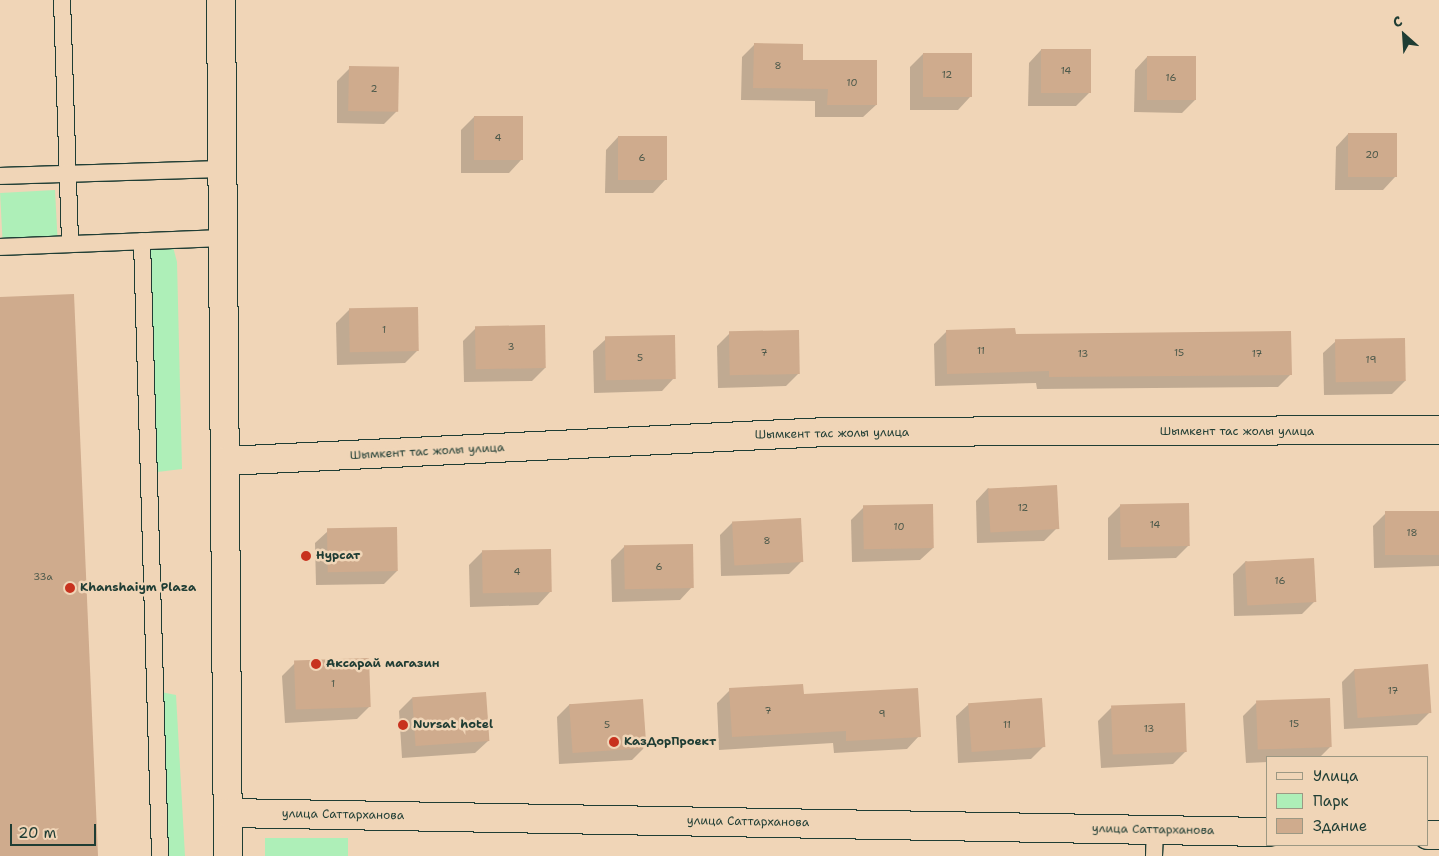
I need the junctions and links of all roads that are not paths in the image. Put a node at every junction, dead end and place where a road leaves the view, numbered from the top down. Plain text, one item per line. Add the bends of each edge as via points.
1 (62, 0) edge
2 (221, 0) edge
3 (221, 169) junction
4 (68, 174) junction
5 (0, 176) edge
6 (221, 238) junction
7 (142, 241) junction
8 (70, 243) junction
9 (0, 247) edge
10 (1439, 430) edge
11 (225, 461) junction
12 (228, 813) junction
13 (1266, 832) edge
14 (1154, 843) edge
15 (160, 856) edge
16 (228, 856) edge

1 - 4 lane
2 - 3 street
3 - 4 lane
3 - 6 street
4 - 5 lane
4 - 8 lane
6 - 7 lane
6 - 11 street
7 - 8 lane
7 - 15 lane
8 - 9 lane
10 - 11 street, Шымкент тас жолы улица via 827,432
11 - 12 street
12 - 14 street, улица Саттарханова
12 - 16 street
13 - 14 street, улица Саттарханова

